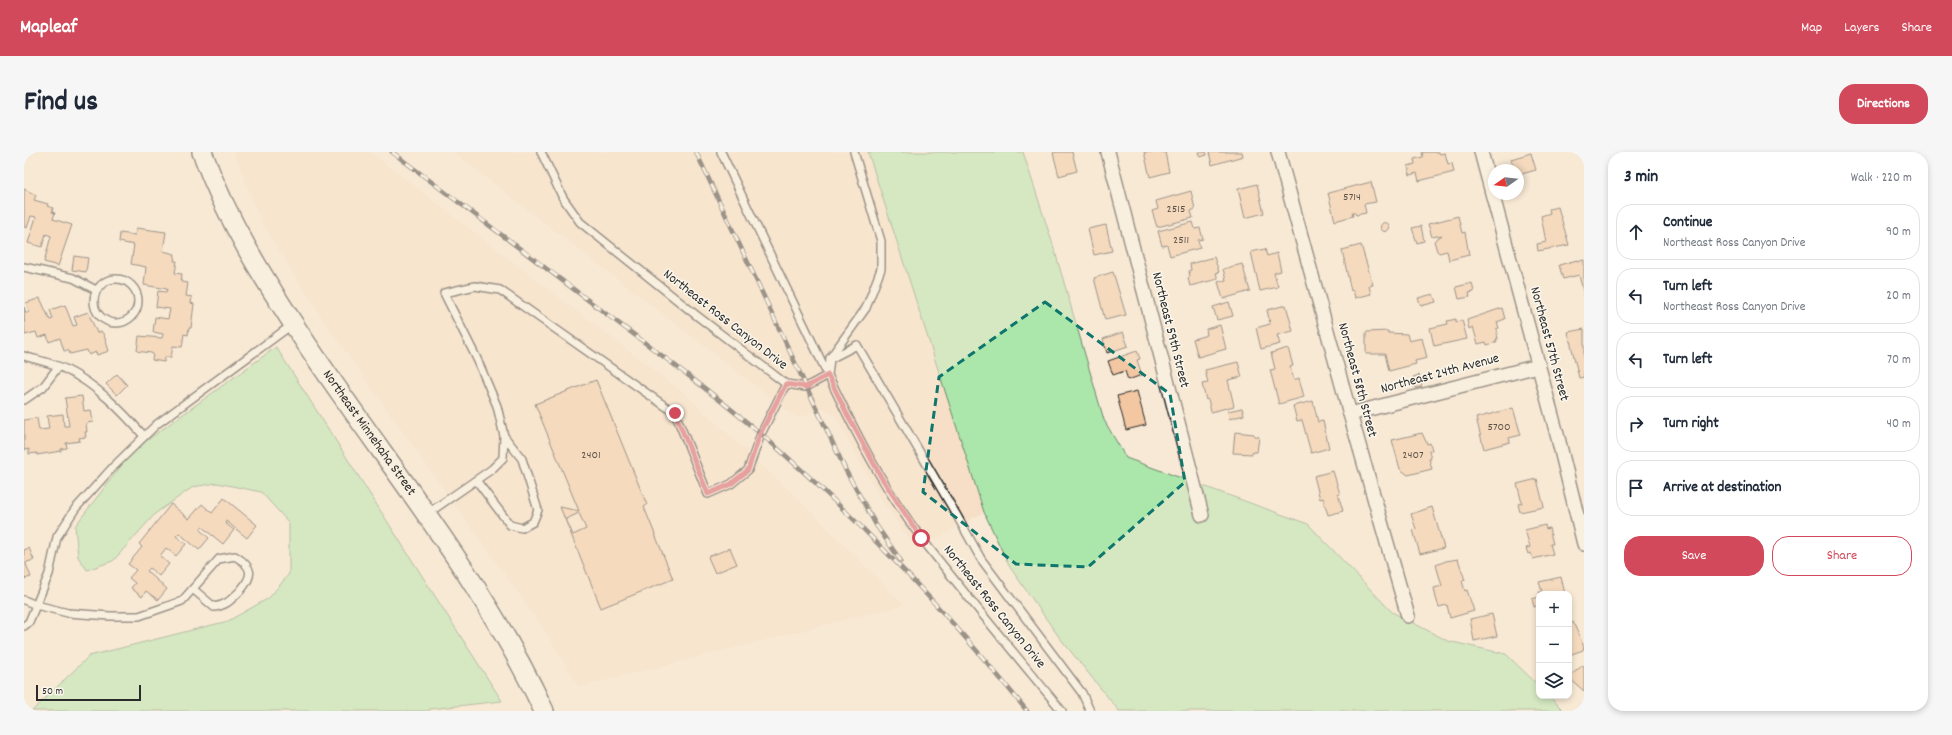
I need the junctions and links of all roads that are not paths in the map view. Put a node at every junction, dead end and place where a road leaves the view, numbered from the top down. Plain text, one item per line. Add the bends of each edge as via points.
1 (202, 152) edge
2 (541, 152) edge
3 (721, 152) edge
4 (854, 152) edge
5 (1108, 152) edge
6 (1278, 152) edge
7 (1481, 152) edge
8 (24, 267) edge
9 (96, 290) junction
10 (294, 324) junction
11 (24, 356) edge
12 (830, 359) junction
13 (1538, 366) junction
14 (58, 367) junction
15 (828, 375) junction
16 (786, 384) junction
17 (24, 400) edge
18 (1350, 414) junction
19 (144, 436) junction
20 (504, 436) junction
21 (476, 480) junction
22 (426, 515) junction
23 (1202, 515) dead end
24 (1584, 544) edge
25 (193, 589) junction
26 (24, 600) edge
27 (36, 605) junction
28 (1408, 616) dead end
29 (24, 626) edge
30 (544, 711) edge
31 (1062, 711) edge
32 (1090, 711) edge

1 - 10 main road, Northeast Minnehaha Street via 230,220 262,277
2 - 16 lane, Northeast Ross Canyon Drive via 563,198 580,222
3 - 15 lane
4 - 12 lane via 881,241 881,269 866,308
5 - 23 street, Northeast 59th Street
6 - 18 street, Northeast 58th Street
7 - 13 street, Northeast 57th Street
8 - 9 lane via 73,278
9 - 9 lane via 110,279 120,278 128,282 135,288 139,297 134,315 126,321 117,323 108,322 100,317 95,309
10 - 19 lane
10 - 22 main road, Northeast Minnehaha Street
11 - 14 lane
12 - 15 lane
12 - 32 lane via 857,345 981,559 1082,693
13 - 18 street, Northeast 24th Avenue
13 - 24 street, Northeast 57th Street
14 - 17 lane via 43,387
14 - 19 lane via 96,388 125,414
15 - 16 lane, Northeast Ross Canyon Drive via 806,387
15 - 31 lane, Northeast Ross Canyon Drive via 881,477 921,538
16 - 20 lane via 760,434 748,470 731,484 708,494 675,413 500,290 475,286 444,293 497,406
18 - 28 street, Northeast 58th Street
19 - 27 lane via 75,509 57,537 49,574
20 - 21 lane via 503,458
20 - 21 lane via 522,459 538,510 536,517 528,526 510,525
21 - 22 lane
22 - 30 main road, Northeast Minnehaha Street via 506,635
25 - 25 lane via 219,559 235,556 247,564 250,571 245,585 228,603 214,607
25 - 27 lane via 182,602 138,616 68,613
26 - 27 lane
27 - 29 lane

